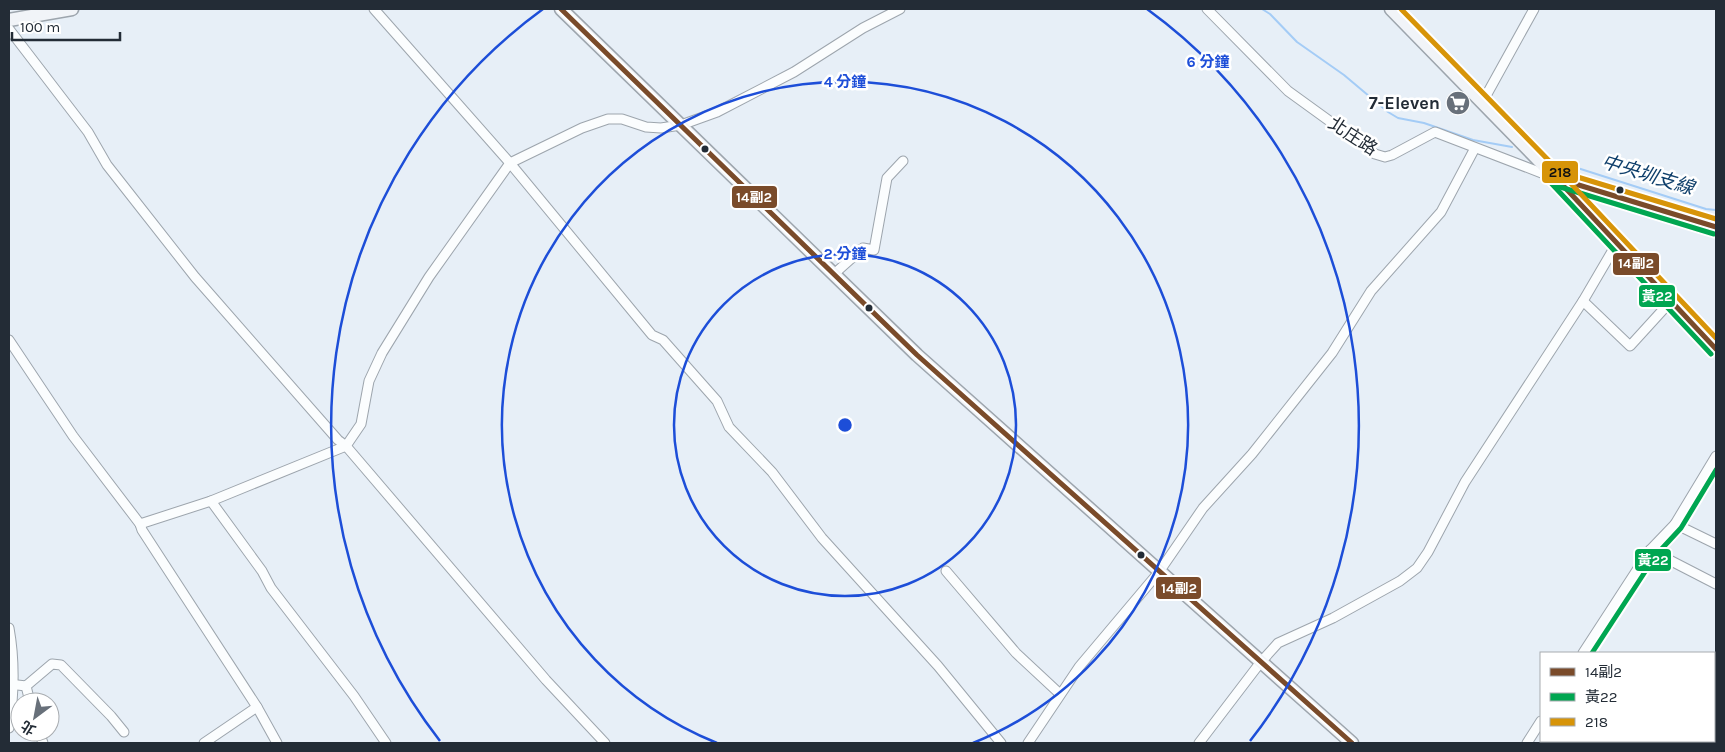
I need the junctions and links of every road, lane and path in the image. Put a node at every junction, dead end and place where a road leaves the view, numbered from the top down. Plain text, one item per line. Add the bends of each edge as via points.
1 (72, 9) edge
2 (374, 9) edge
3 (562, 9) edge
4 (900, 9) edge
5 (1207, 9) edge
6 (1391, 9) edge
7 (1534, 9) edge
8 (9, 20) edge
9 (9, 29) edge
10 (1482, 103) junction
11 (681, 125) junction
12 (1475, 148) junction
13 (903, 161) dead end
14 (510, 163) junction
15 (1556, 178) junction
16 (1716, 227) edge
17 (1617, 243) junction
18 (834, 274) junction
19 (1583, 301) junction
20 (1671, 301) junction
21 (9, 340) edge
22 (1716, 349) edge
23 (346, 446) junction
24 (1716, 456) edge
25 (211, 500) junction
26 (140, 524) junction
27 (1674, 524) junction
28 (1716, 544) edge
29 (1650, 550) junction
30 (946, 571) dead end
31 (1159, 572) junction
32 (1716, 583) edge
33 (9, 628) edge
34 (1584, 652) edge
35 (1260, 663) junction
36 (11, 685) edge
37 (26, 686) junction
38 (28, 692) edge
39 (1060, 694) junction
40 (257, 707) junction
41 (1540, 723) edge
42 (9, 728) edge
43 (124, 732) dead end
44 (204, 743) edge
45 (277, 743) edge
46 (386, 743) edge
47 (605, 743) edge
48 (1001, 743) edge
49 (1028, 743) edge
50 (1199, 743) edge
51 (1352, 743) edge
52 (1527, 743) edge

1 - 8 street
2 - 14 street
3 - 11 street
4 - 11 street via 794,72 717,112
5 - 12 street, 北庄路 via 1288,91 1375,154 1392,156 1435,132
6 - 10 street
7 - 10 street
9 - 23 street via 195,277
10 - 15 street
11 - 14 street via 656,128 622,119 608,119
11 - 18 street
12 - 15 street, 北庄路
12 - 31 street via 1441,212 1371,291 1332,353 1252,454 1203,508
13 - 18 street via 887,178 874,250 863,248
14 - 23 street via 429,278 382,353 369,381 361,424
14 - 48 street via 652,335 663,340 717,401 729,427 772,472 822,538 932,659
15 - 16 street
15 - 17 street
17 - 19 street
17 - 20 street
18 - 31 street via 917,355
19 - 20 street via 1630,346
19 - 35 street via 1464,482 1417,568 1333,618 1278,643
20 - 22 street
21 - 26 street via 73,436
23 - 25 street
23 - 47 street via 546,680
24 - 27 street
25 - 26 street
25 - 46 street via 271,588
26 - 40 street
27 - 28 street
27 - 29 street
29 - 32 street
29 - 34 street
30 - 39 street via 1016,653
31 - 35 street
31 - 39 street via 1118,618
33 - 36 street
35 - 50 street
35 - 51 street
36 - 37 street
36 - 42 street
37 - 38 street
37 - 43 street via 52,664 60,665
39 - 49 street
40 - 44 street
40 - 45 street
41 - 52 street

